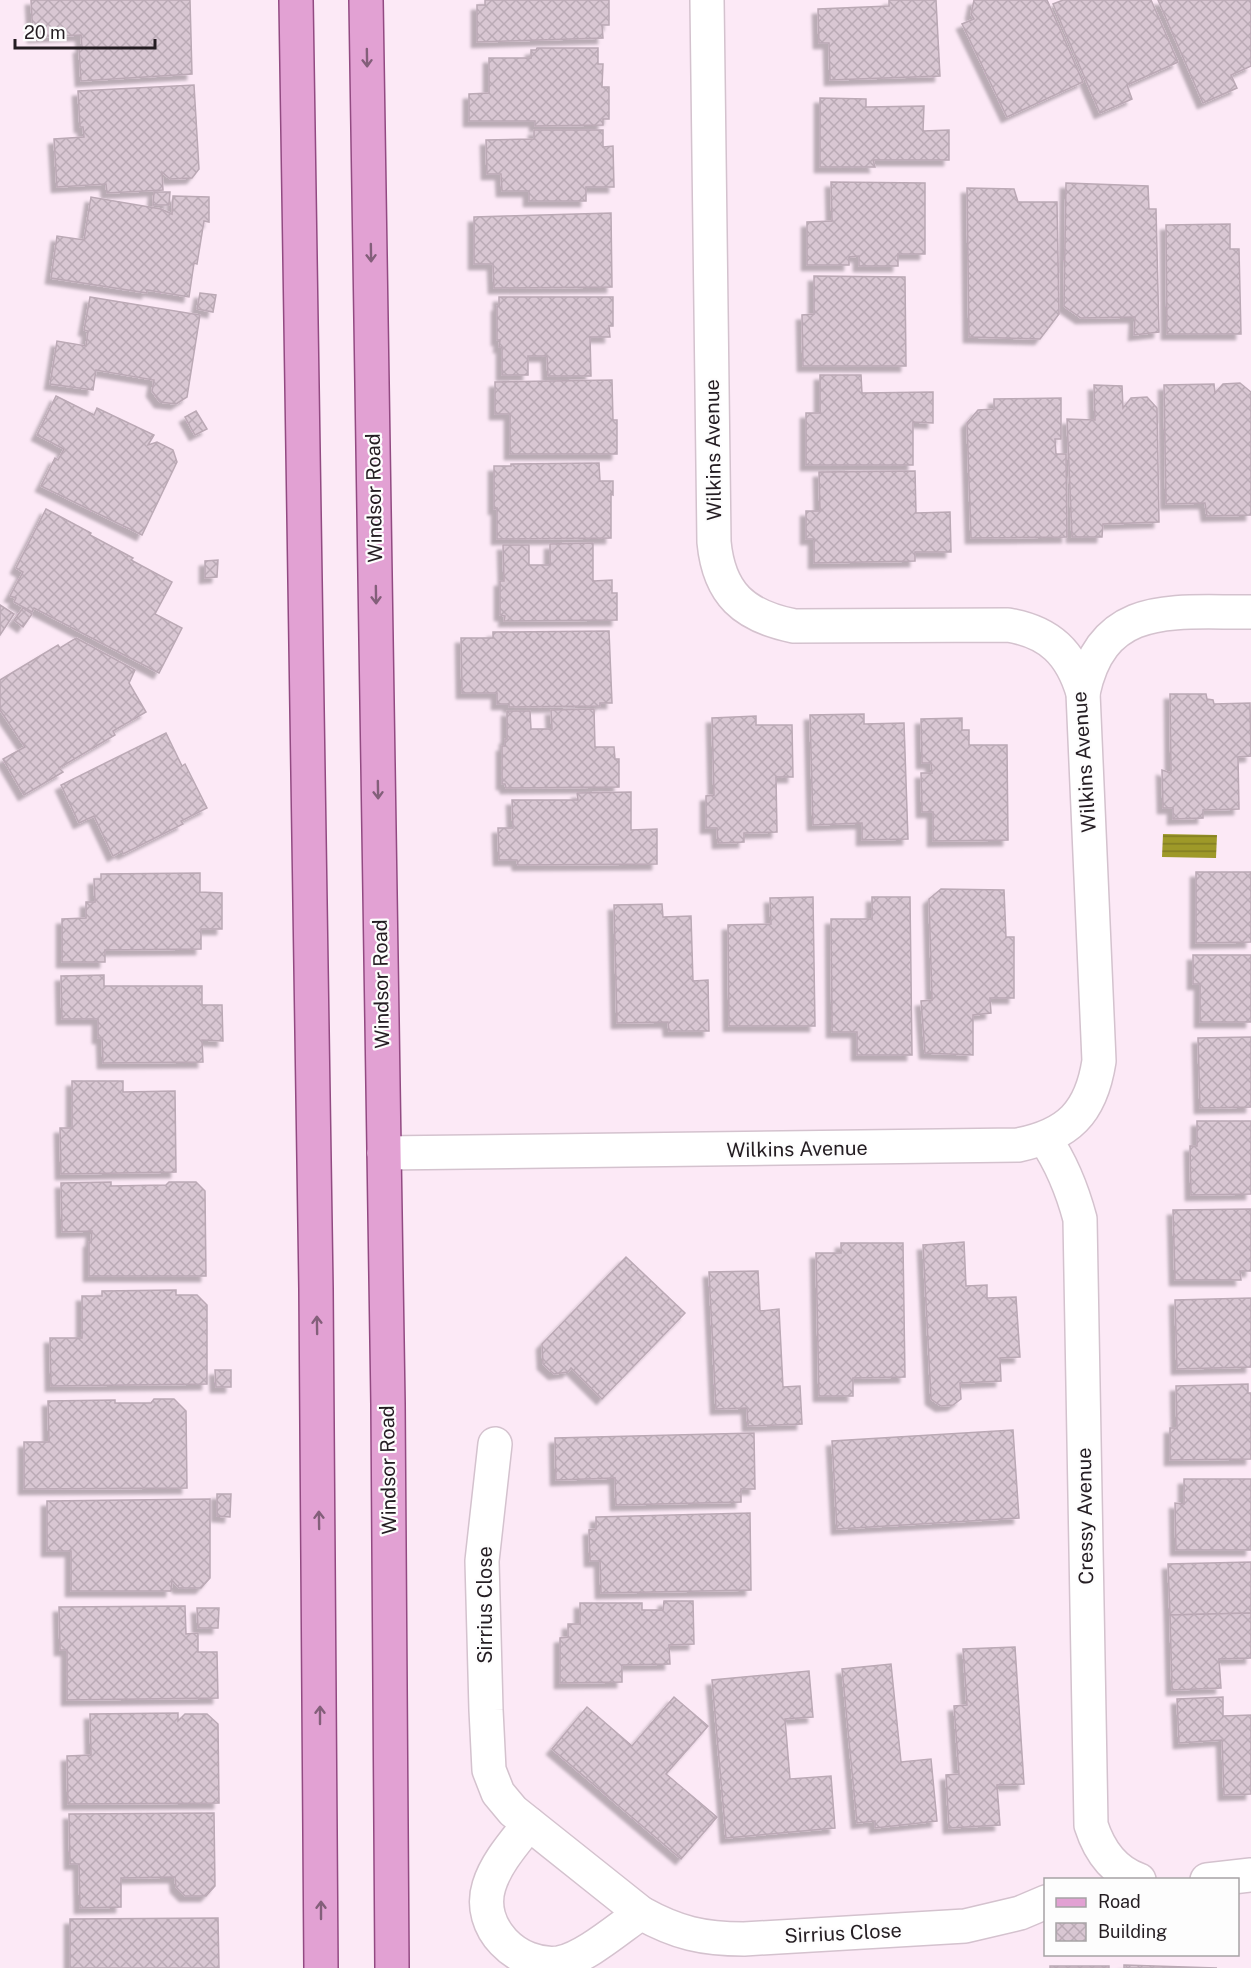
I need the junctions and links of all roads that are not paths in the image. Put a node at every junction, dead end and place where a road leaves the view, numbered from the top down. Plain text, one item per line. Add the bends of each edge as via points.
1 (296, 0) edge
2 (366, 0) edge
3 (707, 0) edge
4 (1251, 612) edge
5 (1083, 693) junction
6 (1045, 1139) junction
7 (384, 1153) junction
8 (495, 1444) dead end
9 (529, 1824) junction
10 (1114, 1875) edge
11 (1251, 1875) edge
12 (1225, 1878) edge
13 (1044, 1903) edge
14 (641, 1913) junction
15 (321, 1968) edge
16 (392, 1968) edge

15 -> 1 main road via 316,1253
2 -> 7 main road, Windsor Road
3 - 5 street, Wilkins Avenue via 714,542 716,564 725,584 754,614 794,626 1023,628 1051,641 1066,655
4 - 5 street via 1154,615 1131,622 1098,651 1087,672
5 - 6 street, Wilkins Avenue via 1099,1061 1090,1097 1080,1112 1063,1129
6 - 7 street, Wilkins Avenue via 1018,1145
6 - 10 street, Cressy Avenue via 1073,1191 1080,1219 1091,1825
7 - 16 main road, Windsor Road
8 - 9 street, Sirrius Close via 482,1562 489,1770 498,1793
9 - 14 street, Sirrius Close
9 - 14 street via 496,1868 488,1888 487,1909 493,1929 506,1946 522,1958 558,1963 576,1958
11 - 12 street
13 - 14 street, Sirrius Close via 965,1926 744,1939 683,1933

